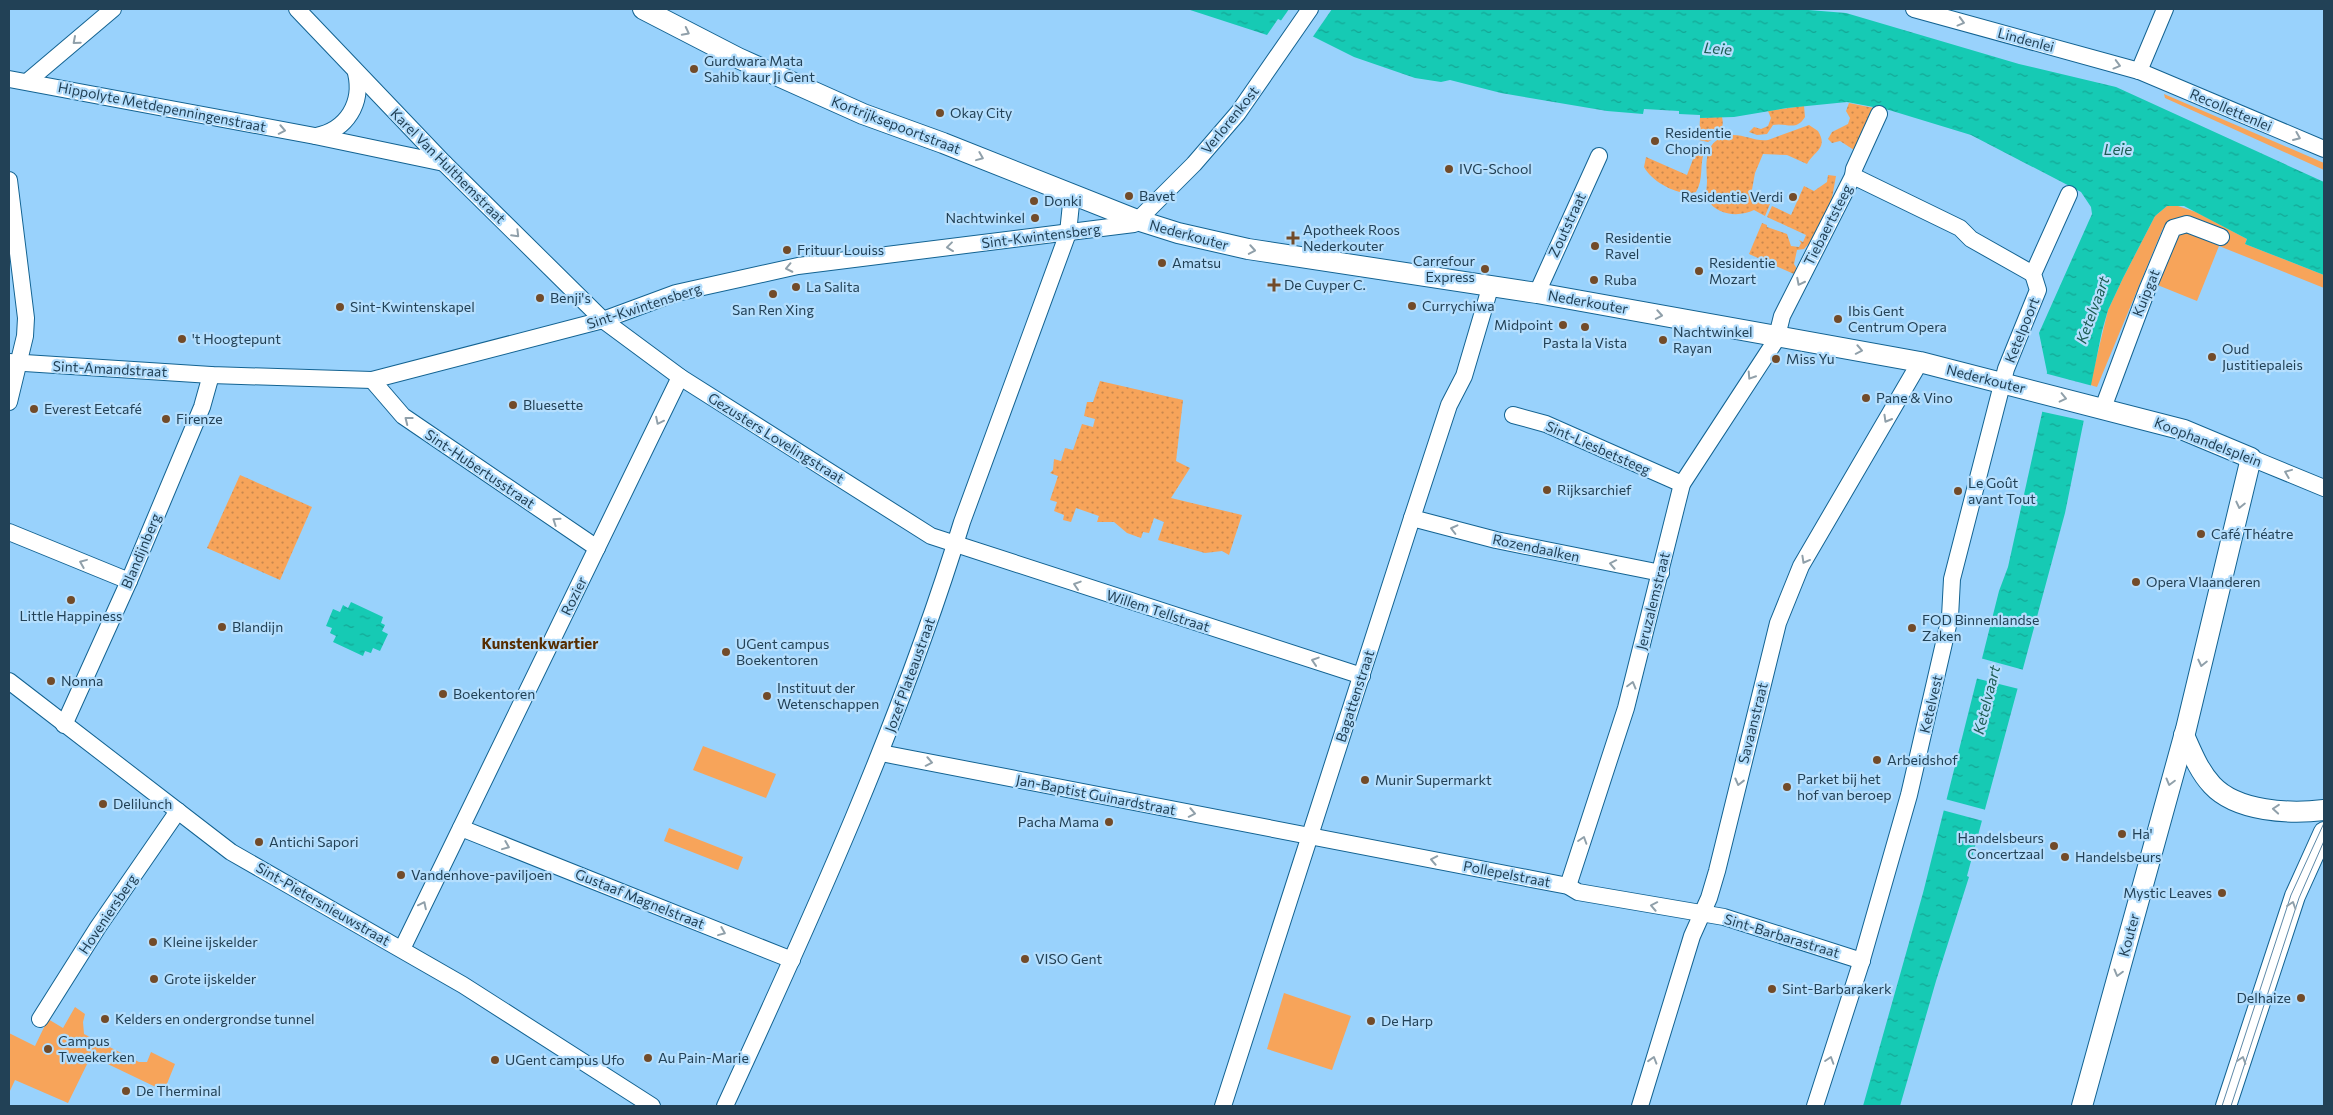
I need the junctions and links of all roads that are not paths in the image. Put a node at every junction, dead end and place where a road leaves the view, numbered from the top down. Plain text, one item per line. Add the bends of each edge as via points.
1 (112, 9) edge
2 (297, 9) edge
3 (643, 9) edge
4 (1310, 9) edge
5 (1914, 9) edge
6 (2165, 9) edge
7 (2139, 71) junction
8 (356, 73) junction
9 (9, 79) edge
10 (28, 82) junction
11 (1878, 114) dead end
12 (314, 136) junction
13 (2324, 149) edge
14 (1599, 156) dead end
15 (444, 163) junction
16 (1853, 176) junction
17 (9, 180) edge
18 (1072, 194) junction
19 (2069, 194) dead end
20 (1137, 220) junction
21 (1068, 233) junction
22 (2222, 237) dead end
23 (2033, 274) junction
24 (1490, 288) junction
25 (1537, 293) junction
26 (603, 320) junction
27 (1777, 335) junction
28 (1920, 362) junction
29 (14, 363) edge
30 (211, 375) junction
31 (680, 377) junction
32 (372, 380) junction
33 (2003, 383) junction
34 (9, 402) edge
35 (2096, 406) junction
36 (1512, 415) dead end
37 (2251, 458) junction
38 (1682, 484) junction
39 (2324, 488) edge
40 (1412, 518) junction
41 (9, 532) edge
42 (955, 545) junction
43 (597, 548) junction
44 (1661, 573) junction
45 (128, 581) junction
46 (1362, 676) junction
47 (9, 682) edge
48 (64, 725) junction
49 (2185, 732) junction
50 (881, 753) junction
51 (2324, 810) edge
52 (178, 811) junction
53 (460, 828) junction
54 (2324, 832) edge
55 (1310, 836) junction
56 (1568, 886) junction
57 (1702, 915) junction
58 (402, 949) junction
59 (792, 960) junction
60 (1862, 961) junction
61 (40, 1019) dead end
62 (652, 1106) edge
63 (725, 1106) edge
64 (1223, 1106) edge
65 (1640, 1106) edge
66 (1815, 1106) edge
67 (2082, 1106) edge
68 (2226, 1106) edge

1 -> 10 street
2 - 8 street, Karel Van Hulthemstraat
3 -> 18 street, Kortrijksepoortstraat via 738,58 846,107
4 - 20 street, Verlorenkost via 1238,113 1194,164
5 -> 7 street, Lindenlei
6 - 7 street
7 -> 13 street, Recollettenlei
8 - 12 street via 358,92 353,110 341,125
8 - 15 street, Karel Van Hulthemstraat
9 - 10 street, Hippolyte Metdepenningenstraat
10 -> 12 street, Hippolyte Metdepenningenstraat
11 - 16 street, Tiebaertsteeg
12 - 15 street, Hippolyte Metdepenningenstraat
14 - 25 street, Zoutstraat
15 -> 26 street, Karel Van Hulthemstraat
16 - 23 street via 1960,228 1972,239
16 -> 27 street, Tiebaertsteeg via 1782,316
17 - 29 street via 26,318 25,336
18 - 20 street, Kortrijksepoortstraat
18 - 21 street
19 - 23 street, Ketelpoort
20 - 21 street, Sint-Kwintensberg via 1134,224
20 -> 24 street, Nederkouter via 1233,246
21 -> 26 street, Sint-Kwintensberg via 798,266 689,290
21 - 42 street, Jozef Plateaustraat
22 - 35 street, Kuipgat via 2187,224 2173,228
23 - 33 street, Ketelpoort via 2038,290
24 - 25 street, Nederkouter
24 - 40 street, Bagattenstraat via 1464,376 1450,405
25 -> 27 street, Nederkouter
26 - 31 street, Gezusters Lovelingstraat
26 - 32 street, Sint-Kwintensberg
27 -> 28 street, Nederkouter
27 -> 38 street, Jeruzalemstraat
28 - 33 street, Nederkouter
28 -> 57 street, Savaanstraat via 1790,590 1778,623 1717,871
29 - 30 street, Sint-Amandstraat
29 - 34 street
30 - 32 street, Sint-Kwintensberg
30 - 45 street, Blandijnberg via 202,407
31 - 42 street, Gezusters Lovelingstraat via 931,536
31 -> 43 street, Rozier
43 -> 32 street, Sint-Hubertusstraat via 403,416
33 -> 35 street, Nederkouter
33 - 60 street, Ketelvest via 1952,579 1950,617 1910,795
35 - 37 street, Koophandelsplein via 2184,430
36 - 38 street, Sint-Liesbetsteeg via 1546,424
39 -> 37 street, Koophandelsplein
37 -> 49 street, Kouter
38 - 44 street, Jeruzalemstraat
44 -> 40 street, Rozendaalken via 1496,540
40 - 46 street, Bagattenstraat
45 -> 41 street
46 -> 42 street, Willem Tellstraat
42 - 50 street, Jozef Plateaustraat
43 - 53 street, Rozier
56 -> 44 street, Jeruzalemstraat via 1626,708
45 - 48 street, Blandijnberg
46 - 55 street, Bagattenstraat
47 - 48 street, Sint-Pietersnieuwstraat
48 - 52 street, Sint-Pietersnieuwstraat
51 -> 49 street via 2306,812 2258,808 2226,797 2203,775
49 -> 67 street, Kouter
50 -> 55 street, Jan-Baptist Guinardstraat
50 - 59 street, Jozef Plateaustraat
52 - 58 street, Sint-Pietersnieuwstraat via 231,852
52 - 61 street, Hoveniersberg via 98,927
58 -> 53 street, Rozier
53 -> 59 street, Gustaaf Magnelstraat
68 -> 54 street via 2295,896
56 -> 55 street, Pollepelstraat
55 - 64 street, Bagattenstraat
57 -> 56 street, Pollepelstraat via 1578,892
57 - 60 street, Sint-Barbarastraat via 1724,917
65 -> 57 street, Savaanstraat via 1692,936
58 - 62 street, Sint-Pietersnieuwstraat
59 - 63 street, Jozef Plateaustraat
66 -> 60 street, Ketelvest

